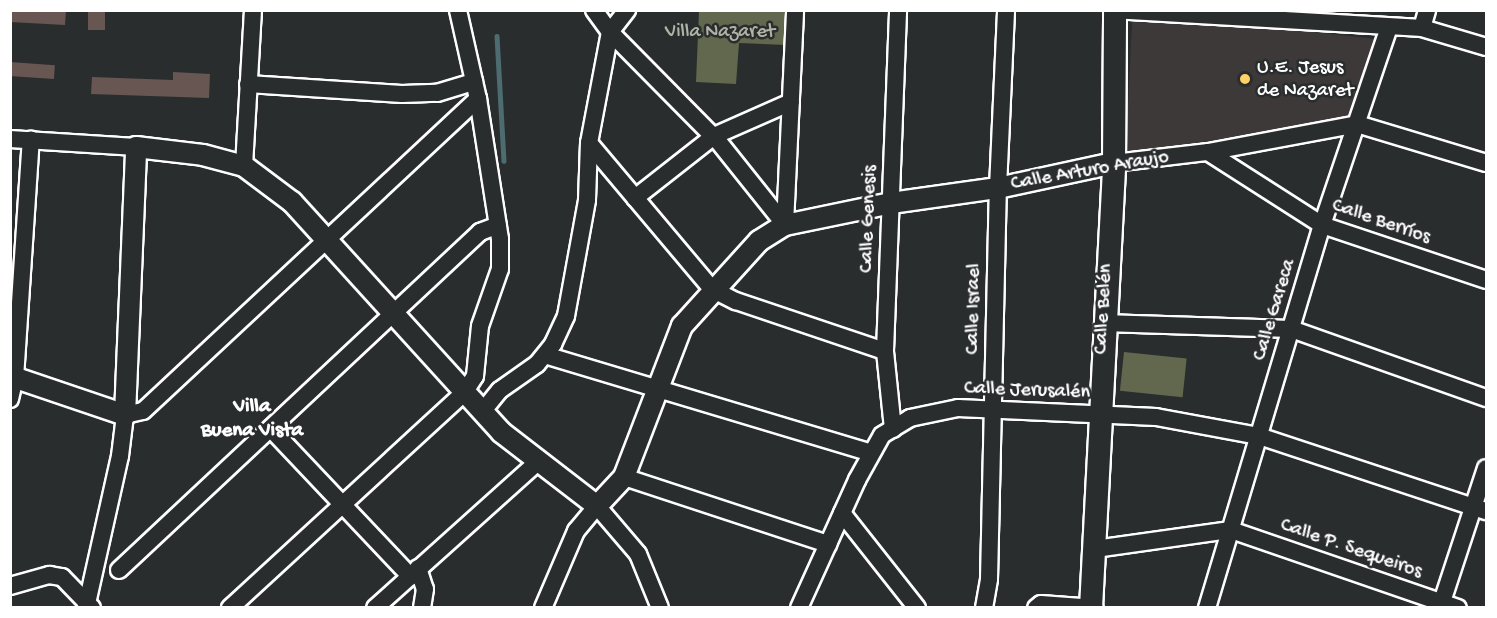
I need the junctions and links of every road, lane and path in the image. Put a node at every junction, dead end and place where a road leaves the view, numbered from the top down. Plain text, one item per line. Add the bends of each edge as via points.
1 (253, 10) edge
2 (458, 10) edge
3 (594, 10) edge
4 (627, 10) edge
5 (795, 10) edge
6 (898, 10) edge
7 (1006, 10) edge
8 (1427, 10) edge
9 (1114, 11) edge
10 (1389, 27) junction
11 (1422, 28) junction
12 (610, 32) junction
13 (1486, 48) edge
14 (474, 82) junction
15 (248, 84) junction
16 (478, 99) junction
17 (791, 102) junction
18 (1357, 124) junction
19 (714, 136) junction
20 (10, 139) edge
21 (31, 140) junction
22 (589, 143) junction
23 (136, 147) junction
24 (1208, 152) junction
25 (1114, 163) junction
26 (1486, 163) edge
27 (244, 166) junction
28 (998, 188) junction
29 (635, 198) junction
30 (891, 203) junction
31 (498, 225) junction
32 (785, 225) junction
33 (1322, 225) junction
34 (327, 240) junction
35 (1486, 280) edge
36 (712, 289) junction
37 (393, 315) junction
38 (1103, 323) junction
39 (1291, 329) junction
40 (885, 351) junction
41 (544, 354) junction
42 (13, 377) edge
43 (659, 391) junction
44 (464, 393) junction
45 (1486, 398) edge
46 (10, 399) edge
47 (993, 409) junction
48 (482, 412) junction
49 (1100, 414) junction
50 (125, 415) junction
51 (893, 429) junction
52 (272, 430) junction
53 (1259, 436) junction
54 (872, 453) junction
55 (539, 461) junction
56 (1486, 468) edge
57 (624, 477) junction
58 (341, 503) junction
59 (597, 506) junction
60 (1480, 509) edge
61 (842, 513) junction
62 (1231, 530) junction
63 (828, 544) junction
64 (1095, 549) junction
65 (119, 570) dead end
66 (414, 572) junction
67 (10, 586) edge
68 (1441, 604) edge
69 (88, 606) edge
70 (661, 607) edge
71 (1092, 607) edge
72 (230, 608) edge
73 (375, 608) edge
74 (422, 608) edge
75 (543, 608) edge
76 (799, 608) edge
77 (917, 608) edge
78 (984, 608) edge
79 (1036, 608) edge
80 (1207, 608) edge
81 (1458, 608) edge

1 - 15 street
2 - 14 street
3 - 12 street
4 - 12 street
5 - 17 street
6 - 30 street, Calle Genesis
7 - 28 street, Calle Israel
8 - 11 street
9 - 10 street
9 - 25 main road, Calle Belén
10 - 11 street
10 - 18 street, Calle Gareca
11 - 13 street
12 - 19 street
12 - 22 street
14 - 15 street via 437,93 402,94
14 - 16 street
15 - 27 street
16 - 31 street
16 - 34 street
17 - 19 street
17 - 32 street
18 - 24 street, Calle Arturo Araujo
18 - 26 street, Calle Arturo Araujo
18 - 33 street, Calle Gareca
19 - 29 street
19 - 32 street
20 - 21 street
21 - 23 street
21 - 42 street
22 - 29 street
22 - 41 street via 587,200 567,316
23 - 27 street via 203,155
23 - 50 street
24 - 25 street, Calle Arturo Araujo
24 - 33 street, Calle Berríos
25 - 28 street, Calle Arturo Araujo
25 - 38 main road, Calle Belén
27 - 34 street via 292,202
28 - 30 street, Calle Arturo Araujo
28 - 47 street, Calle Israel
29 - 36 street
30 - 32 street, Calle Arturo Araujo
30 - 40 street, Calle Genesis
31 - 37 street via 480,232
31 - 44 street via 500,269 480,326 475,376
32 - 36 street, Calle Arturo Araujo via 759,241
33 - 35 street, Calle Berríos
33 - 39 street, Calle Gareca
34 - 37 street
34 - 50 street via 143,411
36 - 40 street via 736,301
36 - 43 street, Calle Arturo Araujo via 682,326
37 - 44 street
37 - 52 street
38 - 39 street
38 - 49 main road, Calle Belén
39 - 45 street
39 - 53 street, Calle Gareca
40 - 51 street, Calle Genesis
41 - 43 street
41 - 48 street via 500,390
42 - 46 street
42 - 50 street
43 - 54 street
43 - 57 street, Calle Arturo Araujo
44 - 48 street
44 - 58 street
47 - 49 street, Calle Jerusalén
47 - 51 street, Calle Jerusalén via 958,408 910,418
47 - 78 street, Calle Israel via 989,579
48 - 55 street
49 - 53 street, Calle Jerusalén via 1156,417
49 - 64 main road, Calle Belén
50 - 69 street
51 - 54 street, Calle Jerusalén via 882,435
52 - 58 street
52 - 65 street
53 - 60 street, Calle Jerusalén
53 - 62 street, Calle Gareca
54 - 61 street, Calle Jerusalén
55 - 59 street
55 - 66 street
56 - 60 street
57 - 59 street
57 - 63 street
58 - 66 street
58 - 72 street
59 - 70 street via 638,554
59 - 75 street via 576,531
60 - 68 street
61 - 63 street, Calle Jerusalén
61 - 77 street
62 - 64 street
62 - 68 street, Calle P. Sequeiros
62 - 80 street, Calle Gareca
63 - 76 street, Calle Jerusalén
64 - 71 main road, Calle Belén
66 - 73 street
66 - 74 street via 425,589
67 - 69 street via 49,575 62,577
68 - 81 street, Calle P. Sequeiros
71 - 79 street via 1041,604

